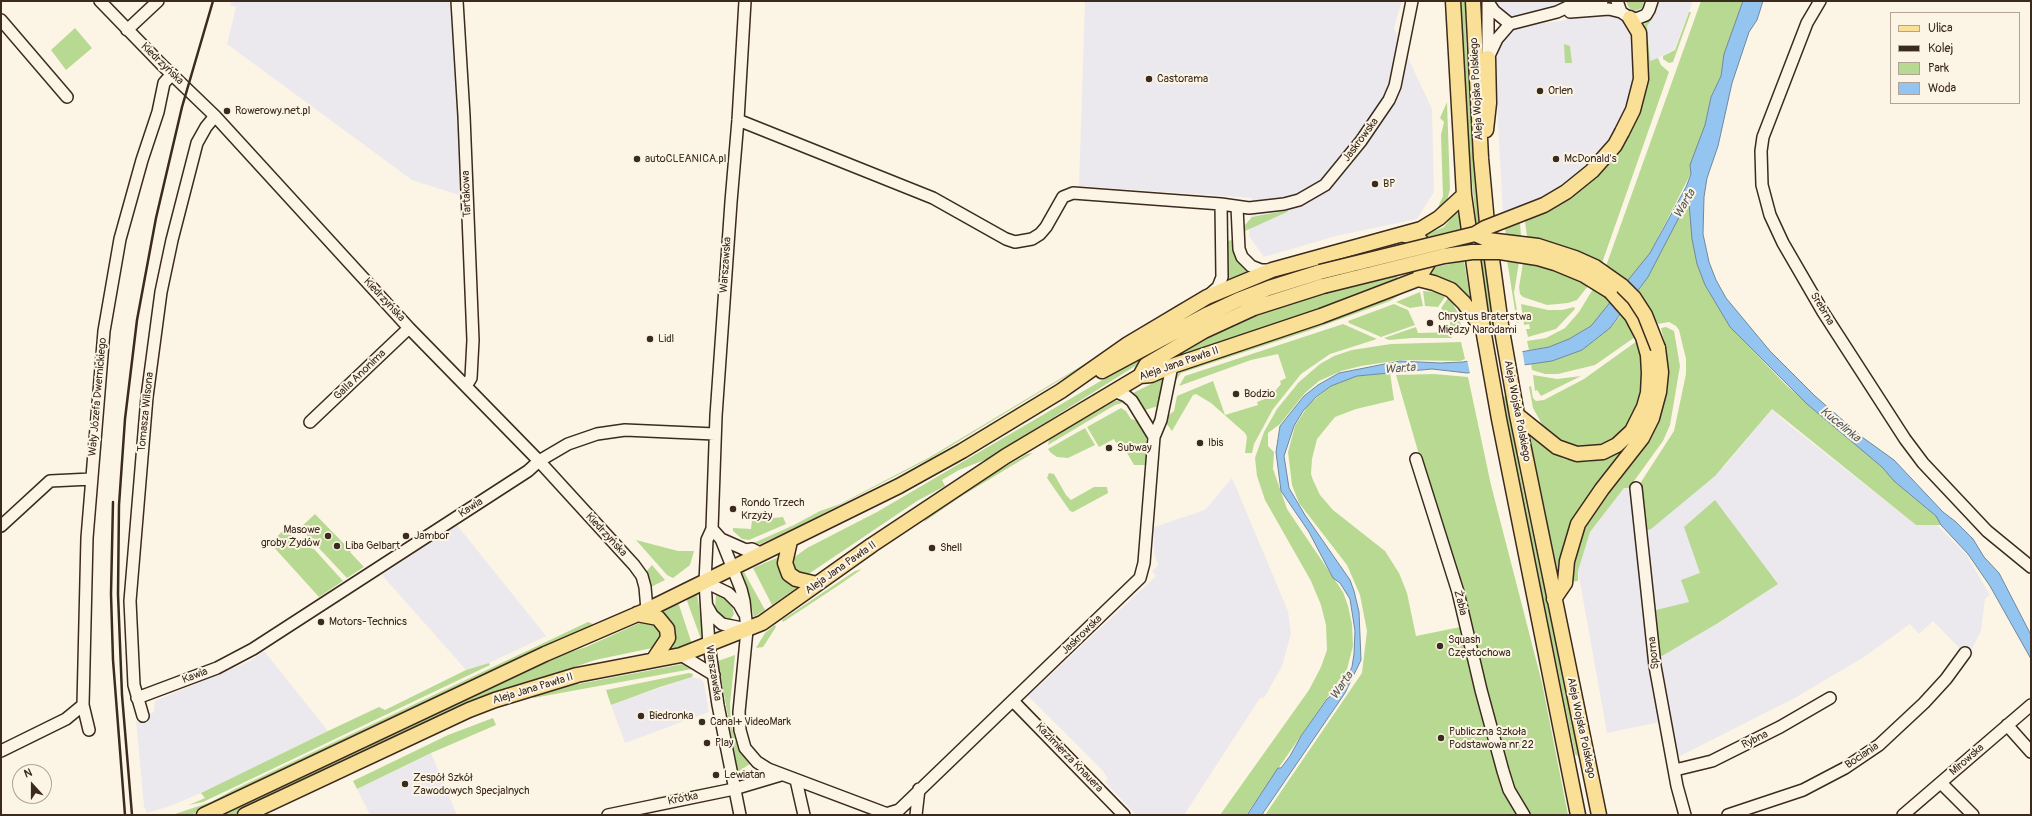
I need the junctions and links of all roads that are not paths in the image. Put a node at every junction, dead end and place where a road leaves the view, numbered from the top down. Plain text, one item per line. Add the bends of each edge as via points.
1 (100, 1) edge
2 (158, 1) edge
3 (457, 1) edge
4 (745, 1) edge
5 (1412, 1) edge
6 (1453, 1) edge
7 (1473, 1) edge
8 (1488, 1) edge
9 (1602, 1) edge
10 (1617, 1) edge
11 (1652, 1) edge
12 (1820, 1) edge
13 (1557, 12) junction
14 (1626, 15) junction
15 (1, 20) edge
16 (1510, 24) junction
17 (127, 30) junction
18 (1488, 58) junction
19 (172, 74) junction
20 (67, 97) dead end
21 (215, 116) junction
22 (738, 120) junction
23 (1481, 158) junction
24 (1464, 195) junction
25 (1221, 204) junction
26 (1237, 207) junction
27 (1475, 234) junction
28 (1404, 235) junction
29 (1272, 270) junction
30 (1321, 279) junction
31 (1418, 279) junction
32 (1207, 297) junction
33 (409, 328) junction
34 (1483, 328) junction
35 (1653, 351) junction
36 (1172, 366) junction
37 (1140, 376) junction
38 (466, 386) junction
39 (1061, 391) junction
40 (1114, 391) junction
41 (1517, 415) junction
42 (310, 422) dead end
43 (715, 434) junction
44 (1154, 437) junction
45 (1416, 459) dead end
46 (539, 462) junction
47 (91, 479) junction
48 (1636, 488) dead end
49 (1, 526) edge
50 (712, 529) junction
51 (721, 539) junction
52 (790, 541) junction
53 (762, 554) junction
54 (2031, 567) edge
55 (734, 569) junction
56 (705, 582) junction
57 (817, 584) junction
58 (1554, 599) junction
59 (706, 605) junction
60 (642, 612) junction
61 (747, 623) junction
62 (709, 645) junction
63 (1965, 653) dead end
64 (681, 655) junction
65 (654, 659) junction
66 (714, 675) junction
67 (137, 698) junction
68 (1830, 698) dead end
69 (1013, 701) junction
70 (83, 705) junction
71 (2031, 705) edge
72 (142, 716) dead end
73 (2007, 725) junction
74 (89, 730) dead end
75 (1, 751) edge
76 (2031, 752) edge
77 (1675, 770) junction
78 (781, 775) junction
79 (796, 780) junction
80 (757, 782) junction
81 (1941, 783) junction
82 (734, 789) junction
83 (920, 789) junction
84 (739, 810) edge
85 (888, 814) edge
86 (204, 815) edge
87 (245, 815) edge
88 (608, 815) edge
89 (804, 815) edge
90 (916, 815) edge
91 (1124, 815) edge
92 (1524, 815) edge
93 (1578, 815) edge
94 (1599, 815) edge
95 (1685, 815) edge
96 (1728, 815) edge
97 (1903, 815) edge
98 (1973, 815) edge

1 - 17 street, Kiedrzyńska
2 - 17 street
3 - 38 street, Tartakowa via 473,340 471,378
4 - 22 street, Warszawska
5 - 26 street, Jaskrowska via 1395,86 1389,100 1361,141 1325,185 1298,200 1284,204
6 - 24 main road, Aleja Wojska Polskiego
7 - 23 main road, Aleja Wojska Polskiego
8 - 16 street via 1494,11
8 - 18 street
9 - 13 street via 1572,5
10 - 14 street
11 - 14 street via 1649,10 1641,17
12 - 54 street, Srebrna via 1807,23 1763,137 1762,185 1770,215 1783,243 1823,312 1923,463 1987,531
13 - 14 street via 1609,9
13 - 16 street
14 - 27 main road, Aleja Jana Pawła II, bridge via 1639,33 1641,79 1633,110 1622,132 1601,162 1566,192 1544,205
15 - 20 street
16 - 18 street via 1496,39
17 - 19 street, Kiedrzyńska
18 - 23 main road via 1489,103
19 - 21 street, Kiedrzyńska
19 - 47 street, Wały Józefa Dwernickiego via 164,83 158,112 120,239 104,331
21 - 33 street, Kiedrzyńska
21 - 67 street, Tomasza Wilsona via 197,143 161,292 153,343 138,482 130,601 134,685
22 - 25 street, Jaskrowska via 932,198 1015,242 1032,239 1040,234 1063,197 1073,193
22 - 43 street, Warszawska
23 - 41 main road, Aleja Wojska Polskiego via 1501,325
24 - 28 main road, Aleja Jana Pawła II via 1432,224
24 - 34 main road, Aleja Wojska Polskiego
25 - 26 street, Jaskrowska
25 - 32 street via 1222,277 1218,287
26 - 29 street via 1239,249 1242,257 1256,269
27 - 30 main road, Aleja Jana Pawła II, bridge
27 - 35 main road, bridge via 1488,240 1538,246 1575,258 1595,268 1622,286 1634,298 1645,315
28 - 29 main road, Aleja Jana Pawła II via 1328,253
28 - 31 main road via 1418,238 1428,248 1428,263
29 - 32 main road, Aleja Jana Pawła II
30 - 35 main road, bridge via 1461,253 1500,252 1538,258 1570,268 1610,291 1632,316
30 - 37 main road via 1204,332 1146,365
30 - 39 main road, Aleja Jana Pawła II via 1269,288 1220,309
31 - 34 main road via 1451,290
31 - 36 main road, Aleja Jana Pawła II via 1321,316
32 - 39 main road, Aleja Jana Pawła II via 1128,344
33 - 38 street, Kiedrzyńska
33 - 42 street, Galla Anonima
34 - 93 main road, Aleja Wojska Polskiego
35 - 41 main road via 1644,407 1632,432 1603,452 1584,454 1563,450
35 - 58 main road via 1661,372 1652,418 1642,438 1578,524 1570,545 1565,583
36 - 37 main road, Aleja Jana Pawła II via 1151,375
36 - 44 street, Jaskrowska via 1161,420
37 - 40 main road, Aleja Jana Pawła II
38 - 46 street, Kiedrzyńska
39 - 52 main road, Aleja Jana Pawła II via 925,472
40 - 44 street via 1132,401
40 - 57 main road, Aleja Jana Pawła II via 1006,456
41 - 58 main road, Aleja Wojska Polskiego
43 - 46 street, Kawia via 610,431 568,444
43 - 50 street, Warszawska
44 - 69 street, Jaskrowska via 1144,563 1140,578
45 - 92 street, Żabia via 1458,592 1503,771 1509,790
46 - 60 street, Kiedrzyńska via 642,576 645,586
46 - 67 street, Kawia via 253,649 217,668
47 - 49 street via 50,480
47 - 70 street, Wały Józefa Dwernickiego
48 - 77 street, Sporna via 1655,666
50 - 51 street, Warszawska
50 - 56 street, Warszawska via 707,540
51 - 53 street, Warszawska
51 - 55 street, Warszawska
52 - 53 main road, Aleja Jana Pawła II
52 - 57 main road via 785,562 789,574 796,580
53 - 55 main road, Aleja Jana Pawła II
55 - 56 main road, Aleja Jana Pawła II
55 - 61 street, Warszawska via 741,589
56 - 59 street, Warszawska
56 - 60 main road, Aleja Jana Pawła II
56 - 61 street via 728,593 739,604
57 - 61 main road, Aleja Jana Pawła II via 762,623
58 - 94 main road, Aleja Wojska Polskiego
59 - 61 street via 722,624
59 - 62 street, Warszawska
60 - 65 main road via 658,618 667,628 668,638
60 - 86 main road, Aleja Jana Pawła II via 545,654
61 - 62 main road, Aleja Jana Pawła II
61 - 78 street, Warszawska via 739,712 740,730 745,748 762,766
62 - 64 main road, Aleja Jana Pawła II
62 - 66 street, Warszawska
63 - 96 street, Bociania via 1924,703 1879,745 1845,768 1803,790
64 - 65 main road, Aleja Jana Pawła II
64 - 66 street
65 - 87 main road, Aleja Jana Pawła II via 560,680 495,700
66 - 82 street, Warszawska
67 - 72 street, Tomasza Wilsona
68 - 77 street, Rybna via 1780,727 1712,761
69 - 83 street, Jaskrowska
69 - 91 street, Kazimierza Knauera
70 - 74 street, Wały Józefa Dwernickiego
70 - 75 street via 66,720
71 - 73 street, Mirowska
73 - 76 street
73 - 81 street, Mirowska
77 - 95 street, Sporna
78 - 79 street
78 - 80 street, Krótka
79 - 85 street
79 - 89 street
80 - 82 street, Krótka
80 - 84 street via 745,793
81 - 97 street, Mirowska
81 - 98 street
82 - 84 street, Warszawska
82 - 88 street, Krótka
83 - 85 street, Jaskrowska via 899,810
83 - 90 street

